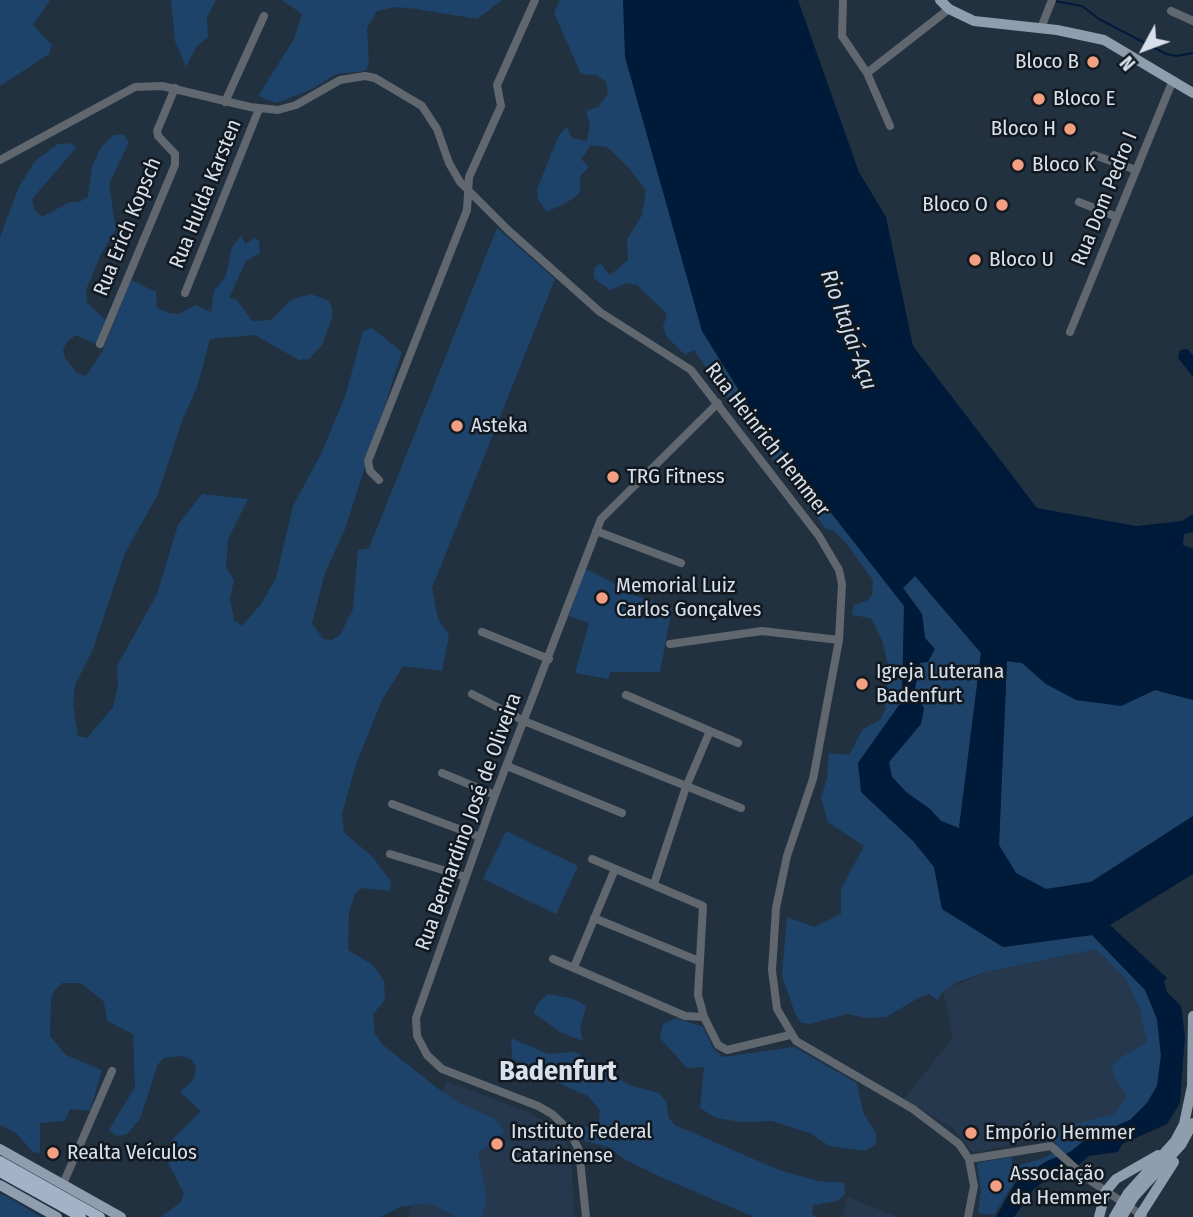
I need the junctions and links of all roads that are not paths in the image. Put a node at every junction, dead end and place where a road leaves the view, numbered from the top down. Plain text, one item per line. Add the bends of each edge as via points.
1 (535, 0) edge
2 (844, 0) edge
3 (940, 0) edge
4 (1052, 1) edge
5 (949, 9) junction
6 (1171, 11) dead end
7 (264, 16) dead end
8 (1193, 21) edge
9 (1041, 28) junction
10 (867, 73) junction
11 (1172, 80) junction
12 (175, 88) junction
13 (1193, 93) edge
14 (225, 102) junction
15 (259, 109) junction
16 (890, 126) dead end
17 (1094, 155) dead end
18 (0, 160) edge
19 (1136, 170) junction
20 (469, 192) junction
21 (1079, 202) dead end
22 (1117, 217) junction
23 (185, 293) dead end
24 (1070, 332) dead end
25 (100, 344) dead end
26 (718, 402) junction
27 (379, 480) dead end
28 (596, 531) junction
29 (681, 563) dead end
30 (482, 632) dead end
31 (839, 640) junction
32 (670, 643) dead end
33 (550, 659) junction
34 (472, 694) dead end
35 (626, 695) dead end
36 (524, 721) junction
37 (710, 731) junction
38 (738, 743) dead end
39 (507, 766) junction
40 (442, 773) dead end
41 (686, 787) junction
42 (495, 795) junction
43 (392, 804) dead end
44 (741, 808) dead end
45 (622, 813) dead end
46 (480, 836) junction
47 (390, 854) dead end
48 (592, 859) dead end
49 (615, 869) junction
50 (466, 877) junction
51 (654, 884) junction
52 (594, 918) junction
53 (553, 959) dead end
54 (699, 961) junction
55 (574, 967) junction
56 (1193, 1016) edge
57 (704, 1017) junction
58 (790, 1035) junction
59 (112, 1071) dead end
60 (1193, 1123) edge
61 (1178, 1143) junction
62 (0, 1149) edge
63 (0, 1159) edge
64 (969, 1159) junction
65 (0, 1172) edge
66 (0, 1182) edge
67 (63, 1184) junction
68 (1106, 1191) junction
69 (1119, 1214) edge
70 (1141, 1216) edge
71 (57, 1217) edge
72 (81, 1217) edge
73 (100, 1217) edge
74 (121, 1217) edge
75 (586, 1217) edge
76 (968, 1217) edge
77 (1098, 1217) edge

1 - 20 street via 497,85 501,106 469,177
2 - 10 street via 842,36
3 - 5 main road
4 - 9 street
5 - 9 main road via 974,21
5 - 10 street
6 - 8 street
7 - 14 street
9 - 11 main road via 1104,40
10 - 16 street
11 - 13 main road
11 - 19 street, Rua Dom Pedro I
12 - 14 street, Rua Heinrich Hemmer
12 - 18 street, Rua Heinrich Hemmer via 135,87
12 - 25 street, Rua Erich Kopsch via 157,131 175,153 176,165
14 - 15 street, Rua Heinrich Hemmer
15 - 20 street, Rua Heinrich Hemmer via 296,105 340,80 375,78 412,98 430,117 449,163
15 - 23 street, Rua Hulda Karsten
17 - 19 street
19 - 22 street, Rua Dom Pedro I
20 - 26 street, Rua Heinrich Hemmer via 600,312 691,370
20 - 27 street via 467,210 368,461
21 - 22 street
22 - 24 street, Rua Dom Pedro I
26 - 28 street, Rua Bernardino José de Oliveira via 601,519
26 - 31 street, Rua Heinrich Hemmer via 835,561 843,601
28 - 29 street
28 - 33 street, Rua Bernardino José de Oliveira
30 - 33 street
31 - 32 street via 762,631
31 - 58 street, Rua Heinrich Hemmer via 813,779 787,856 776,908 773,990
33 - 36 street, Rua Bernardino José de Oliveira
34 - 36 street
35 - 37 street
36 - 39 street, Rua Bernardino José de Oliveira
36 - 41 street
37 - 38 street
37 - 41 street
39 - 42 street, Rua Bernardino José de Oliveira
39 - 45 street
40 - 42 street
41 - 44 street
41 - 51 street
42 - 46 street, Rua Bernardino José de Oliveira
43 - 46 street
46 - 50 street, Rua Bernardino José de Oliveira
47 - 50 street
48 - 49 street
49 - 51 street
49 - 52 street
50 - 75 street, Rua Bernardino José de Oliveira via 416,1018 417,1036 427,1055 442,1069 538,1106 569,1130 579,1150
51 - 54 street via 703,906
52 - 54 street
52 - 55 street
53 - 55 street
54 - 57 street via 698,995
55 - 57 street via 685,1016
56 - 61 main road via 1190,1102
57 - 58 street via 718,1045 726,1050
58 - 64 street via 937,1125 959,1143
59 - 67 street
60 - 61 main road
61 - 68 main road via 1122,1174
61 - 69 main road
61 - 70 main road
62 - 67 main road
63 - 73 highway
64 - 68 street via 1045,1145
64 - 76 street via 974,1194
65 - 72 highway
66 - 71 main road
66 - 72 highway
67 - 74 main road
68 - 70 street
68 - 77 main road

